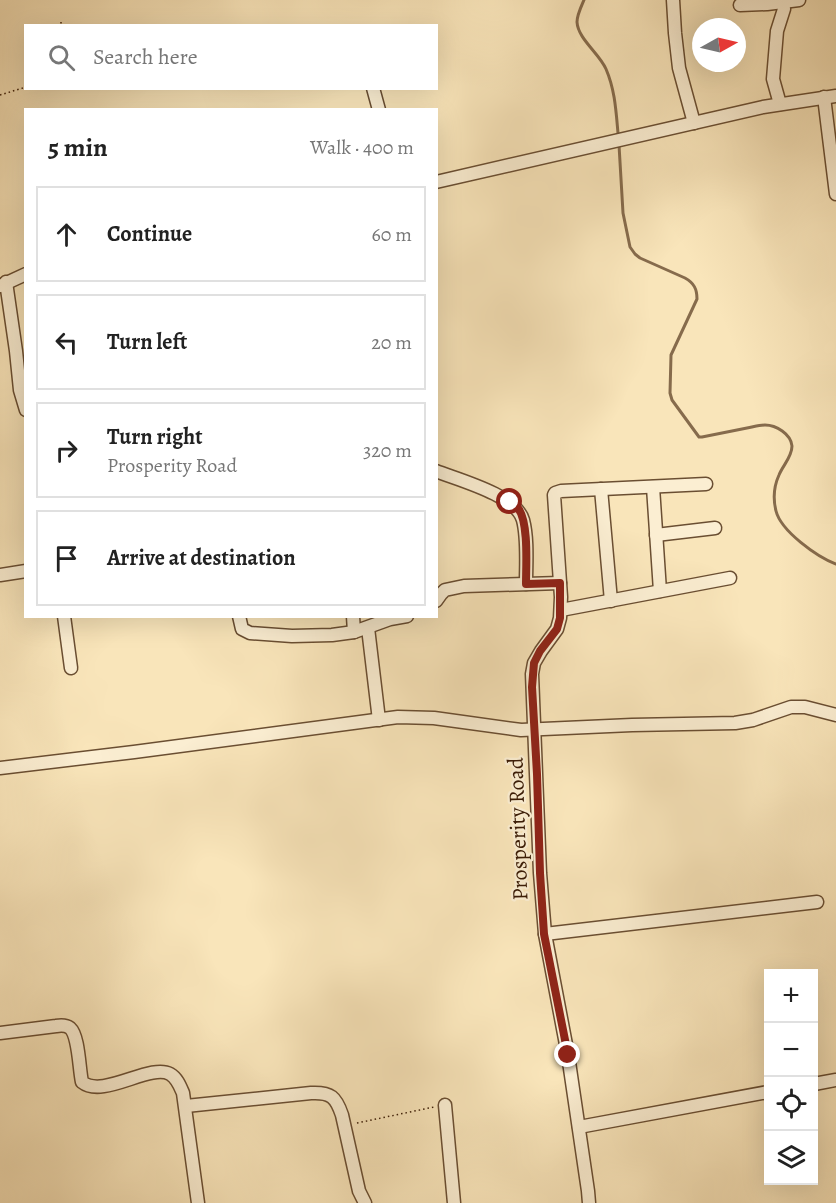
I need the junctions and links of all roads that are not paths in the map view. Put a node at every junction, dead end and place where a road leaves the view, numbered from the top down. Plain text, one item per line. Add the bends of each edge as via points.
1 (673, 0) edge
2 (799, 0) edge
3 (783, 2) junction
4 (740, 5) dead end
5 (374, 90) edge
6 (830, 96) edge
7 (780, 104) junction
8 (378, 108) edge
9 (694, 123) junction
10 (438, 182) edge
11 (836, 194) edge
12 (24, 275) edge
13 (3, 284) edge
14 (21, 351) edge
15 (24, 403) edge
16 (438, 472) edge
17 (706, 484) dead end
18 (653, 487) junction
19 (601, 489) junction
20 (715, 528) dead end
21 (656, 535) junction
22 (24, 571) edge
23 (0, 575) edge
24 (730, 578) dead end
25 (560, 583) junction
26 (526, 584) junction
27 (660, 591) junction
28 (438, 598) edge
29 (611, 601) junction
30 (561, 610) junction
31 (64, 618) edge
32 (239, 618) edge
33 (353, 618) edge
34 (396, 618) edge
35 (368, 628) junction
36 (354, 632) junction
37 (71, 668) dead end
38 (836, 715) edge
39 (379, 720) junction
40 (534, 730) junction
41 (0, 768) edge
42 (817, 902) dead end
43 (544, 934) junction
44 (0, 1033) edge
45 (836, 1080) edge
46 (818, 1083) edge
47 (764, 1093) edge
48 (445, 1105) road end
49 (186, 1106) junction
50 (579, 1127) junction
51 (198, 1203) edge
52 (365, 1203) edge
53 (454, 1203) edge
54 (588, 1203) edge

1 - 9 street via 680,68
2 - 3 street
3 - 4 street
3 - 7 street via 773,79
5 - 8 street
6 - 7 street
6 - 11 street
7 - 9 street
9 - 10 street
12 - 13 street
13 - 14 street
14 - 15 street via 20,390
16 - 26 street via 485,489 518,509 525,530
17 - 18 street
18 - 19 street
18 - 21 street
19 - 25 street, Prosperity Road via 555,493
19 - 29 street
20 - 21 street
21 - 27 street
22 - 23 street
24 - 27 street
25 - 26 street
25 - 30 street, Prosperity Road
26 - 28 street via 449,588
27 - 29 street
29 - 30 street
30 - 40 street, Prosperity Road via 557,629 534,663
31 - 37 street
32 - 36 street via 242,629 250,633 311,637
33 - 36 street
34 - 35 street
35 - 36 street
35 - 39 street
38 - 40 street via 791,707 735,723
39 - 40 street via 434,718
39 - 41 street
40 - 43 street, Prosperity Road
42 - 43 street
43 - 50 street, Prosperity Road
44 - 49 street via 64,1025 74,1032 82,1082 86,1085 123,1082 161,1071 178,1082
45 - 46 street
47 - 50 street
48 - 53 street
49 - 51 street
49 - 52 street via 321,1092 330,1095 338,1103 358,1191
50 - 54 street, Prosperity Road

